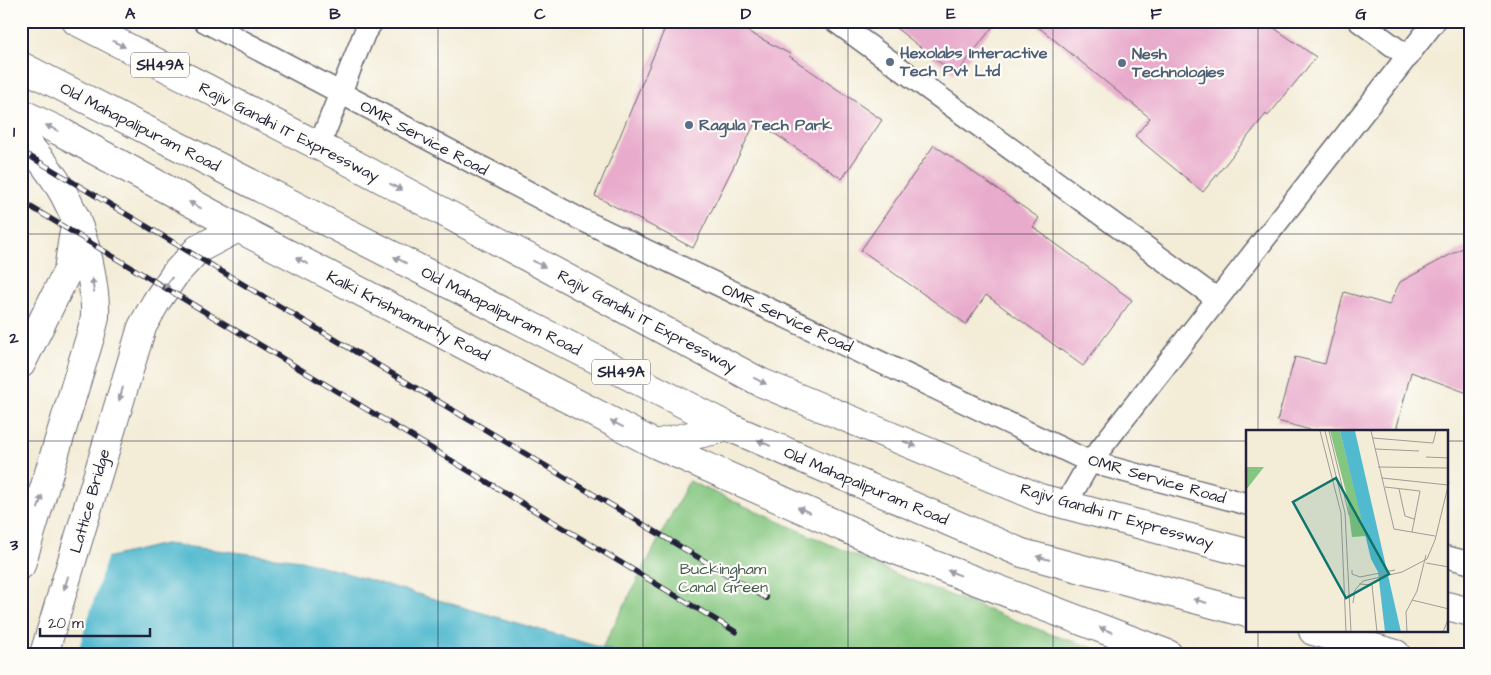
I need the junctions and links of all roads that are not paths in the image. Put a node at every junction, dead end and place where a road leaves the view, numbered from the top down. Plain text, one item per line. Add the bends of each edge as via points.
1 (76, 21) edge
2 (204, 21) edge
3 (373, 21) edge
4 (835, 21) edge
5 (1359, 21) edge
6 (1435, 21) edge
7 (1408, 57) junction
8 (21, 66) edge
9 (341, 94) junction
10 (21, 113) edge
11 (21, 138) edge
12 (318, 146) junction
13 (76, 218) junction
14 (238, 228) junction
15 (1217, 299) junction
16 (21, 364) edge
17 (730, 427) junction
18 (655, 444) junction
19 (1090, 462) junction
20 (1066, 504) junction
21 (1246, 504) edge
22 (1246, 552) edge
23 (1448, 557) edge
24 (1470, 563) edge
25 (21, 565) edge
26 (1448, 606) edge
27 (1470, 612) edge
28 (1246, 614) edge
29 (1317, 632) edge
30 (44, 654) edge
31 (1168, 654) edge
32 (1396, 654) edge

1 -> 12 main road, Rajiv Gandhi IT Expressway / SH49A
2 - 9 lane, OMR Service Road
3 - 9 lane
4 - 15 lane
5 - 7 lane
6 - 7 lane
7 - 15 lane
17 -> 8 main road, Old Mahapalipuram Road / SH49A
9 - 12 lane
9 - 19 lane, OMR Service Road via 576,217
14 -> 10 main road, Kalki Krishnamurty Road
11 - 13 main road via 38,155 63,191
12 -> 20 main road, Rajiv Gandhi IT Expressway / SH49A via 760,382 1040,498
13 - 16 main road via 68,270
25 -> 13 main road via 95,315 94,289
18 -> 14 main road, Kalki Krishnamurty Road
14 -> 30 main road, Lattice Bridge via 198,249 175,274 146,318
15 - 19 lane
17 - 18 main road
28 -> 17 main road, Old Mahapalipuram Road / SH49A via 1022,553
31 -> 18 main road, Kalki Krishnamurty Road via 890,548
19 - 20 lane
19 - 21 lane, OMR Service Road
20 - 22 main road, Rajiv Gandhi IT Expressway / SH49A
23 - 24 lane
26 - 27 main road
29 - 32 main road

